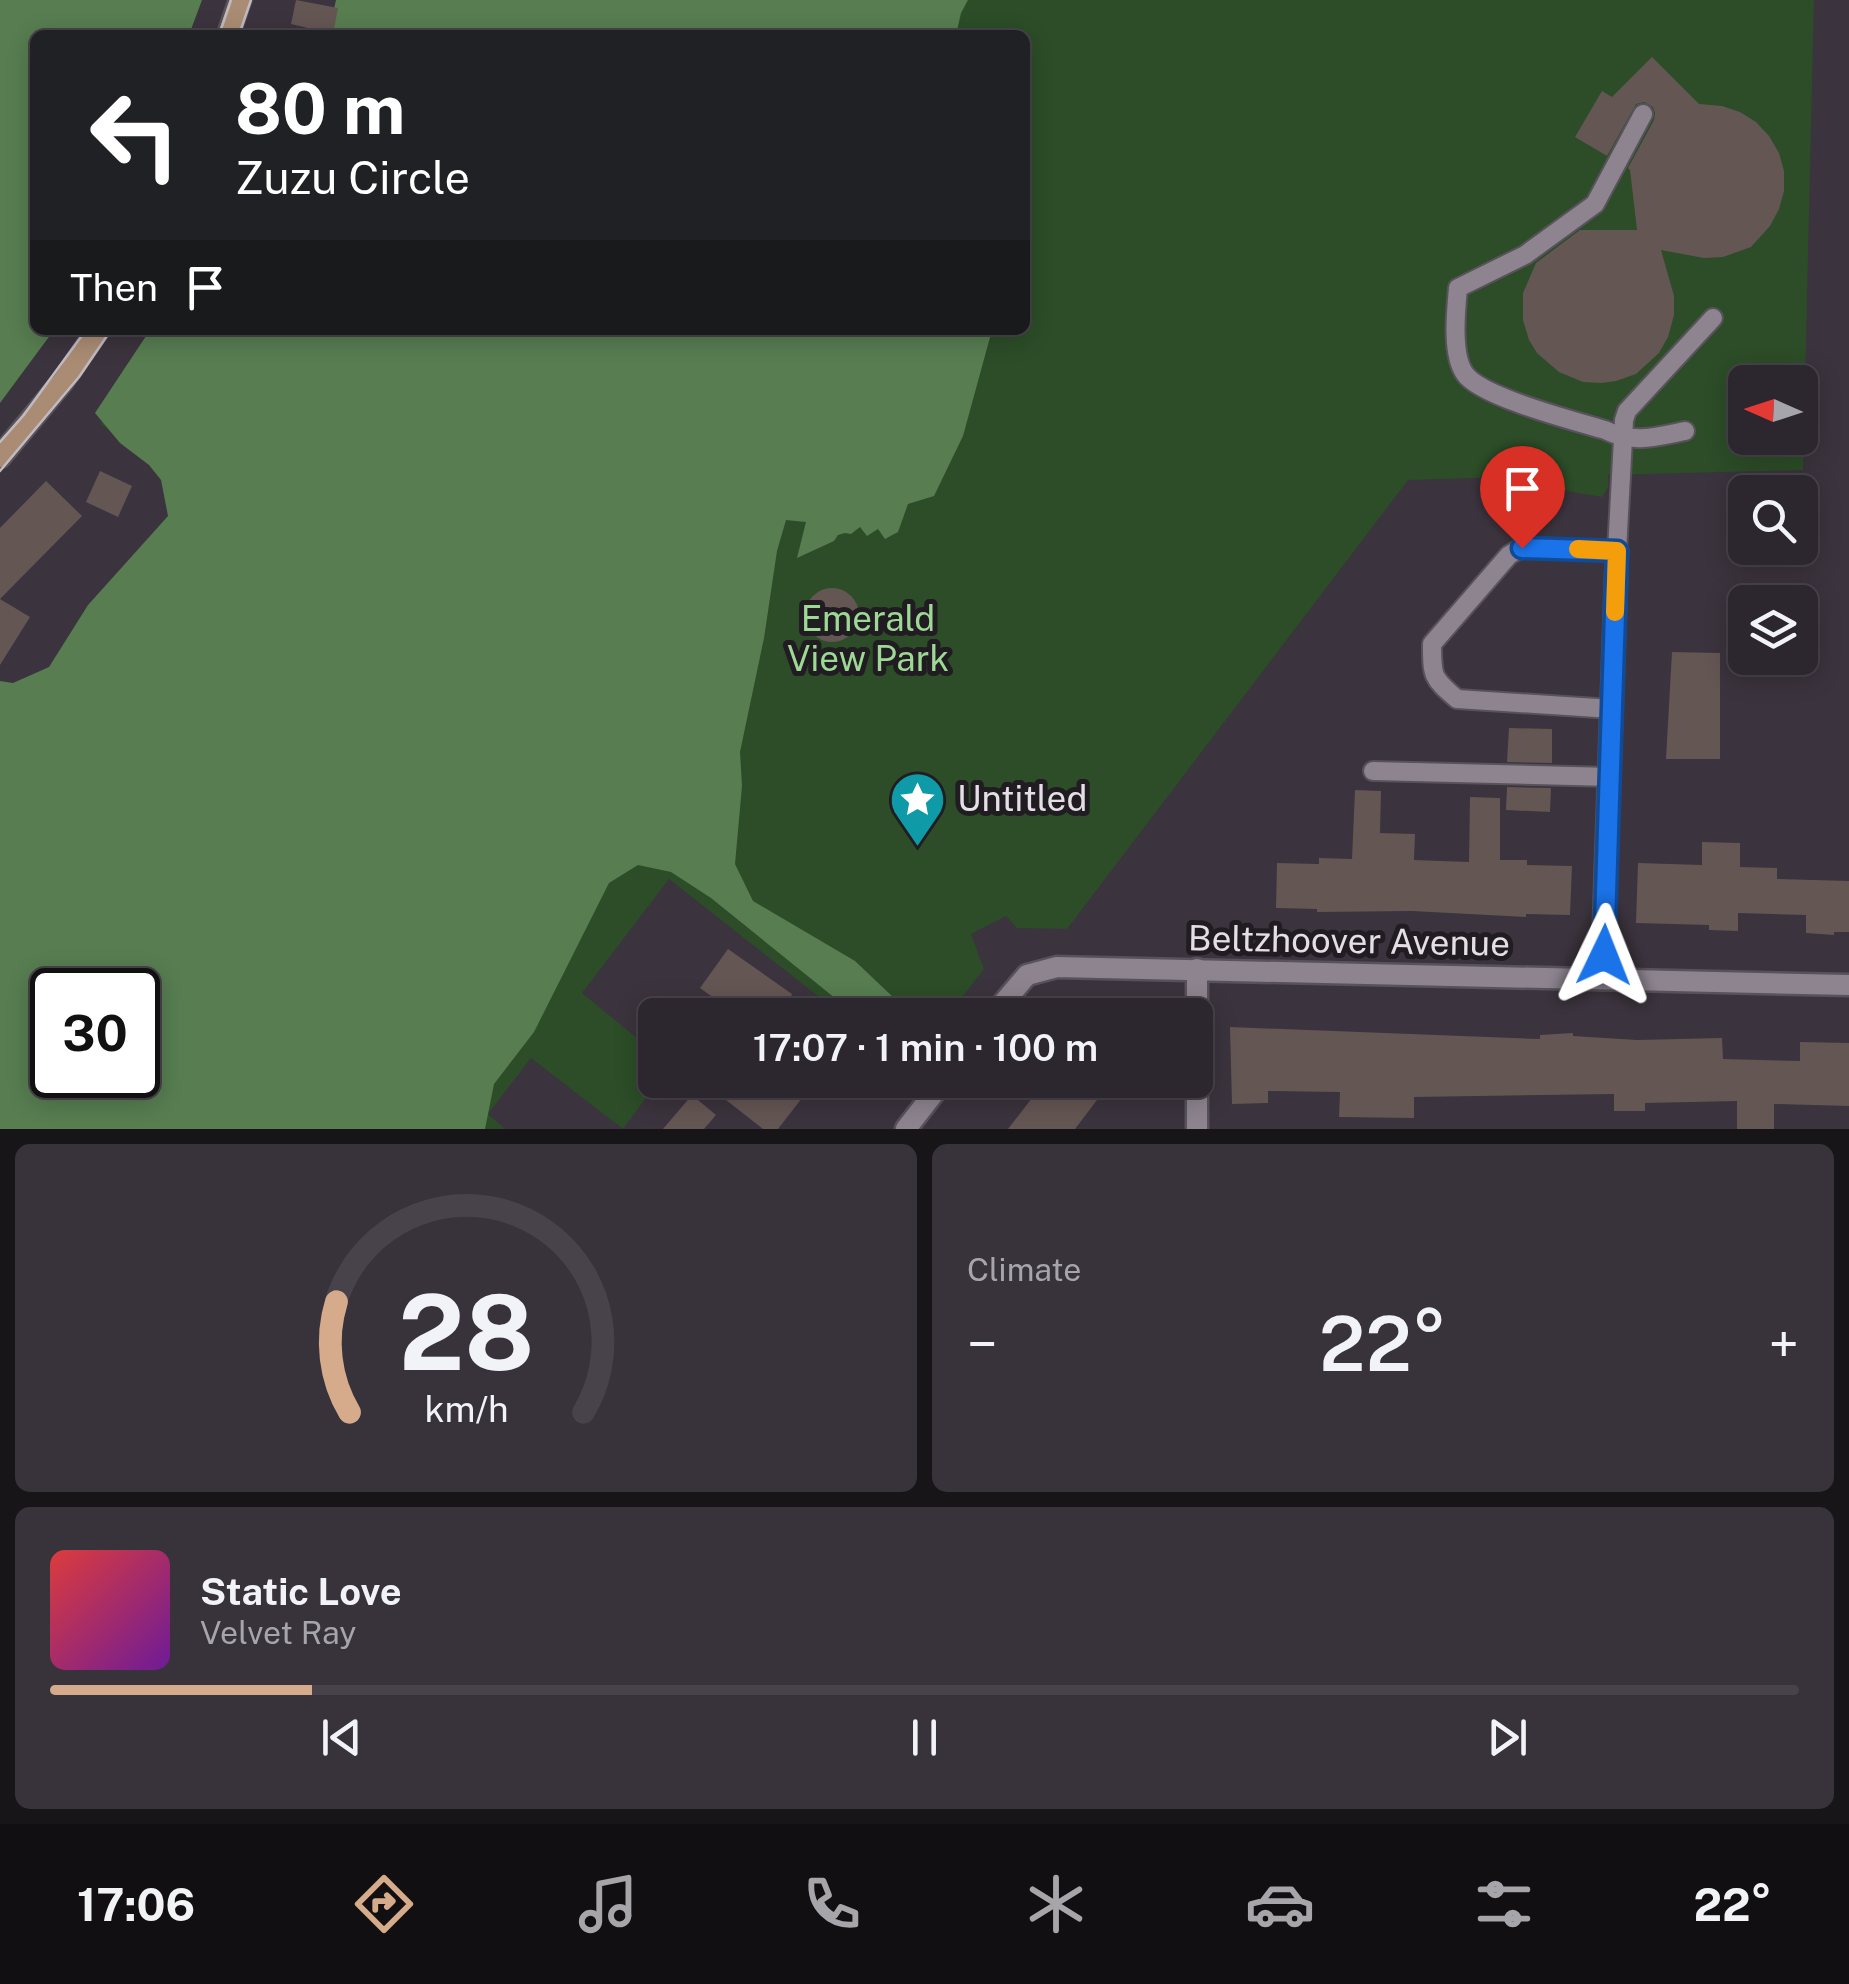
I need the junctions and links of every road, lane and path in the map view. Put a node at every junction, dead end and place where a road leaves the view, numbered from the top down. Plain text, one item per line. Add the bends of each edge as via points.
1 (240, 0) edge
2 (230, 30) edge
3 (1643, 114) dead end
4 (1713, 318) dead end
5 (95, 335) edge
6 (1622, 430) junction
7 (1685, 431) dead end
8 (0, 457) edge
9 (1617, 551) junction
10 (1612, 709) junction
11 (1373, 771) dead end
12 (1611, 777) junction
13 (1197, 969) junction
14 (1602, 979) junction
15 (1849, 986) edge
16 (1008, 998) edge
17 (930, 1098) edge
18 (906, 1129) edge
19 (1197, 1129) edge

1 - 2 main road
3 - 6 lane via 1595,204 1526,255 1458,288 1465,375 1486,391
4 - 6 lane via 1627,412
5 - 8 main road
6 - 7 lane via 1644,439
6 - 9 lane
9 - 10 street
9 - 10 lane via 1522,548 1508,555 1432,644 1432,671 1458,699
10 - 12 street
11 - 12 lane
12 - 14 street
13 - 14 street, Beltzhoover Avenue
13 - 16 street, Beltzhoover Avenue via 1057,968 1028,975
13 - 19 street
14 - 15 street, Beltzhoover Avenue
17 - 18 street

